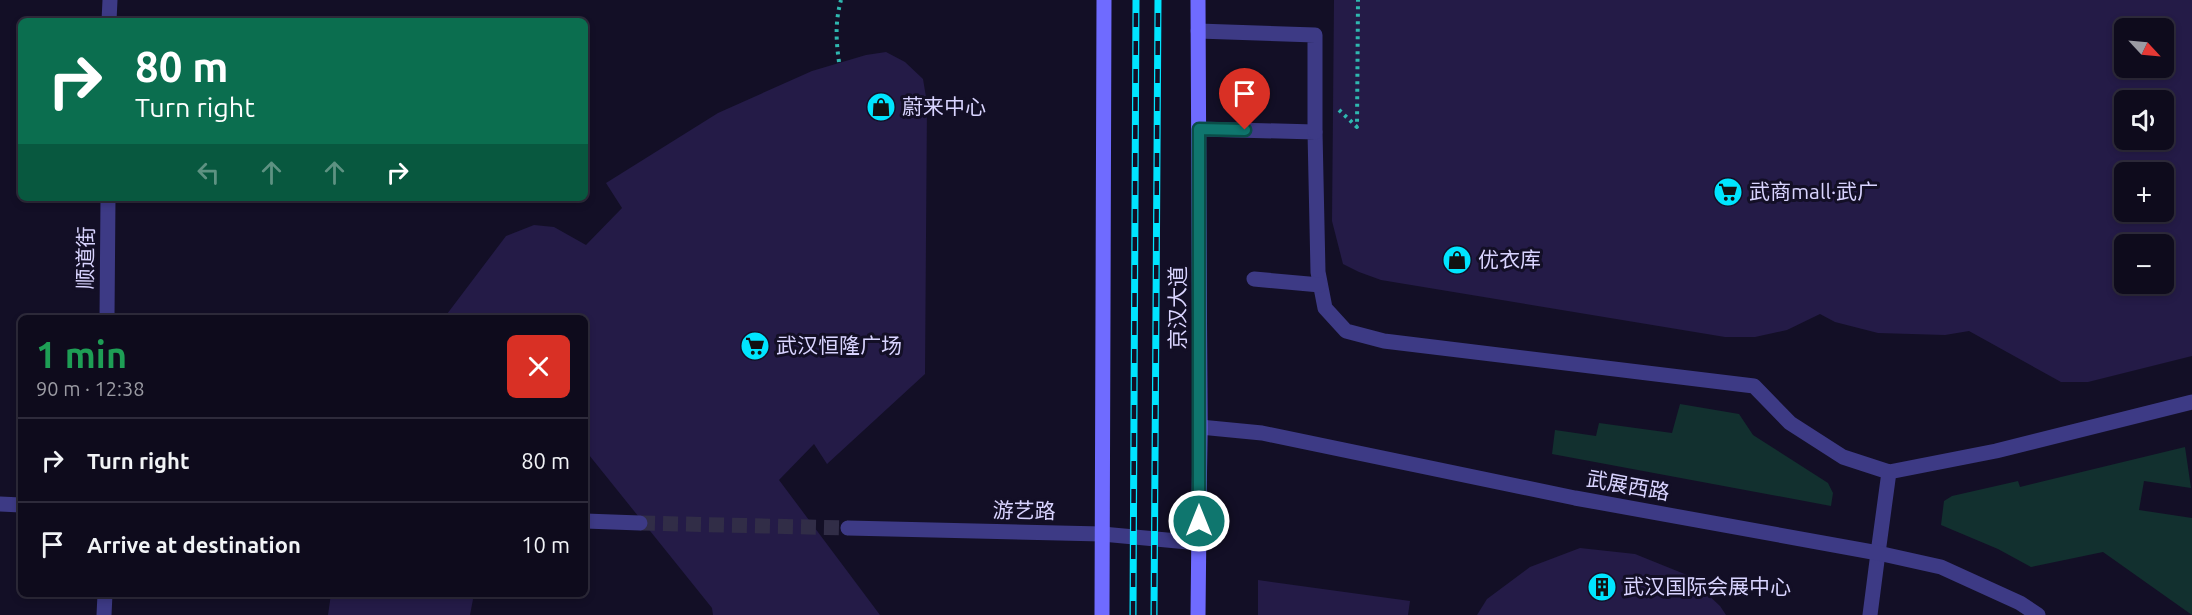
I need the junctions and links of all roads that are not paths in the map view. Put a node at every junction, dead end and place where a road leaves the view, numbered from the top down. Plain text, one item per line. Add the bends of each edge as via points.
1 (110, 0) edge
2 (1104, 0) edge
3 (1198, 0) edge
4 (109, 18) edge
5 (1198, 31) junction
6 (1199, 129) junction
7 (1315, 132) junction
8 (108, 201) edge
9 (1254, 279) dead end
10 (1320, 285) junction
11 (107, 315) edge
12 (2192, 402) edge
13 (1200, 427) junction
14 (1889, 472) junction
15 (0, 504) edge
16 (18, 505) edge
17 (588, 521) edge
18 (640, 523) tunnel mouth
19 (848, 528) tunnel mouth
20 (1102, 534) junction
21 (1199, 543) junction
22 (1878, 553) junction
23 (105, 597) edge
24 (104, 615) edge
25 (1102, 615) edge
26 (1198, 615) edge
27 (1870, 615) edge
28 (2038, 615) edge

1 - 4 street
2 - 20 main road
3 - 5 main road, 京汉大道
5 - 6 main road, 京汉大道
5 - 7 street via 1316,35
6 - 7 street
6 - 13 main road, 京汉大道
7 - 10 street
8 - 11 street, 顺道街
9 - 10 street
10 - 14 street via 1325,308 1346,331 1384,341 1754,386 1790,423 1843,457
12 - 14 street via 1996,451
13 - 21 main road, 京汉大道
13 - 22 street, 武展西路 via 1262,433 1575,498
14 - 22 street
15 - 16 street
17 - 18 street
19 - 20 street, 游艺路
20 - 21 street, 游艺路
20 - 25 main road
21 - 26 main road, 京汉大道
22 - 27 street
22 - 28 street, 武展西路 via 1941,567
23 - 24 street

